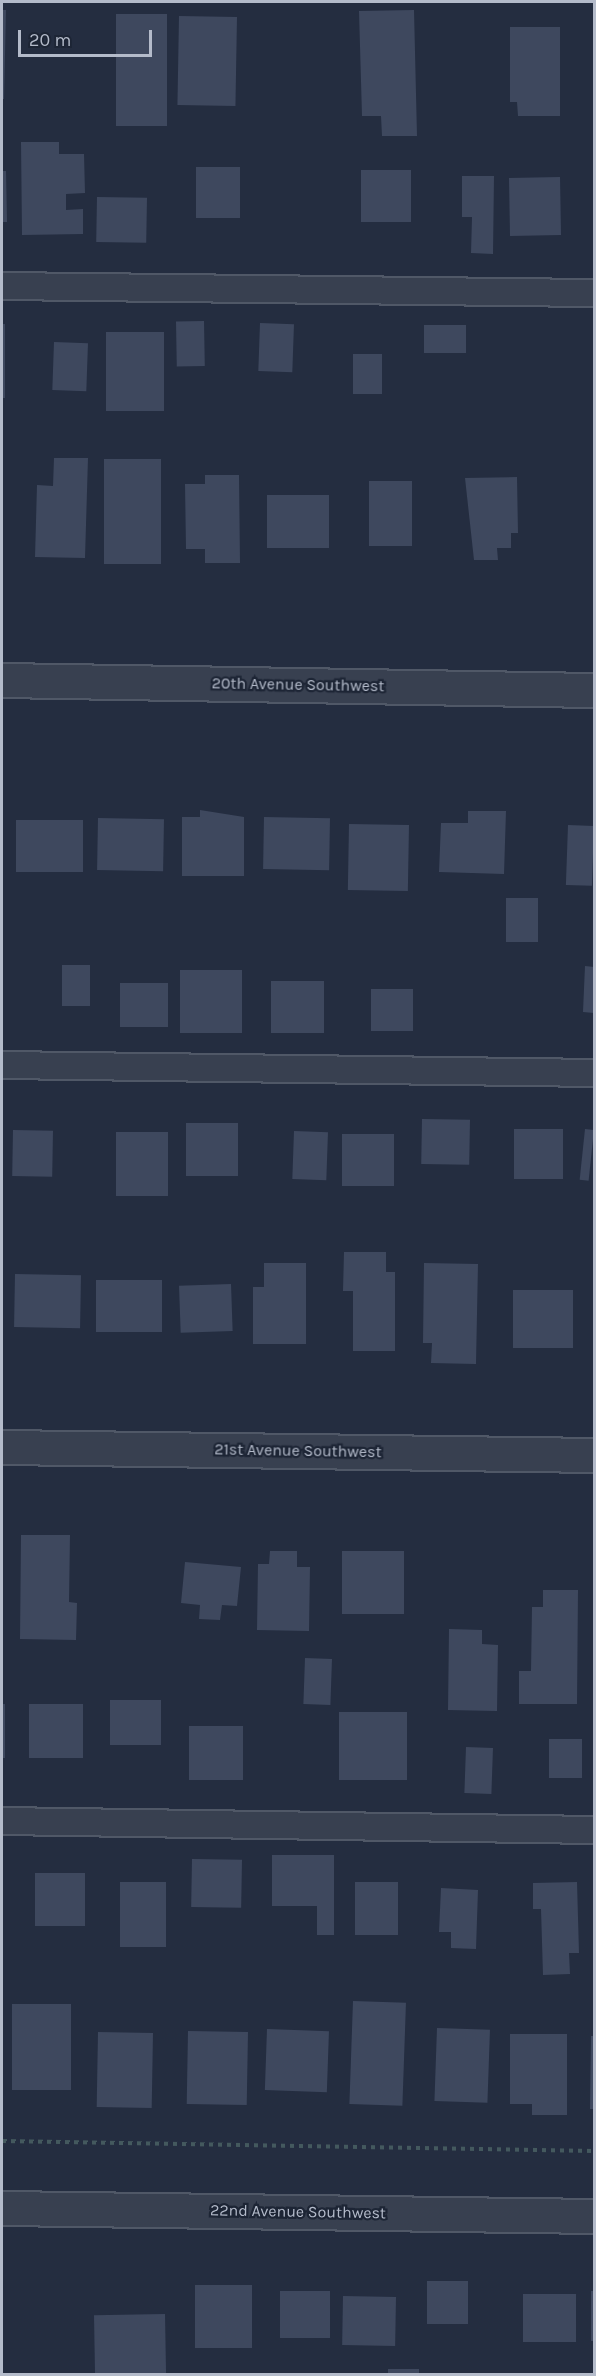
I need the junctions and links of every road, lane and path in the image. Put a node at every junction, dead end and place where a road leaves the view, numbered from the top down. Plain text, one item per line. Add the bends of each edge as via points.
1 (2, 286) edge
2 (594, 293) edge
3 (2, 680) edge
4 (594, 690) edge
5 (2, 1065) edge
6 (594, 1073) edge
7 (2, 1447) edge
8 (594, 1455) edge
9 (2, 1821) edge
10 (594, 1830) edge
11 (2, 2141) edge
12 (594, 2151) edge
13 (2, 2208) edge
14 (594, 2216) edge

1 - 2 lane
3 - 4 street, 20th Avenue Southwest
5 - 6 lane
7 - 8 street, 21st Avenue Southwest
9 - 10 lane
11 - 12 path
13 - 14 street, 22nd Avenue Southwest

